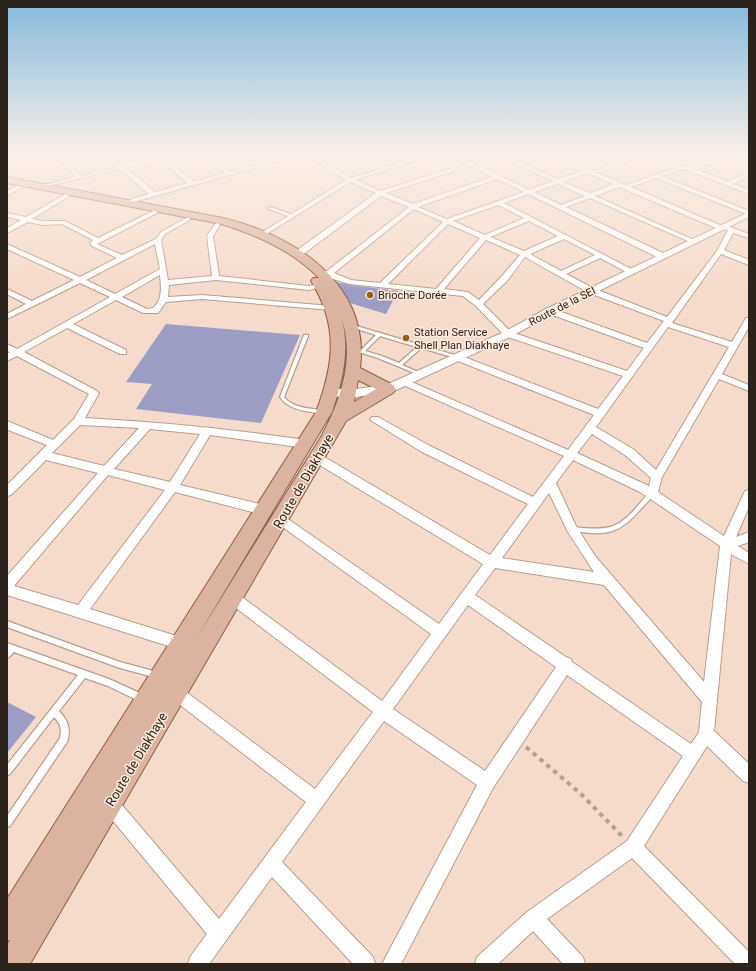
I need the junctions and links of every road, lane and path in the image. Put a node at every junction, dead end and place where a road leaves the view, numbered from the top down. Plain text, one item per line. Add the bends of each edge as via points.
1 (58, 201) edge
2 (123, 201) edge
3 (124, 201) edge
4 (152, 201) edge
5 (159, 201) edge
6 (316, 201) edge
7 (370, 201) edge
8 (402, 201) edge
9 (427, 201) edge
10 (503, 201) edge
11 (548, 201) edge
12 (576, 201) edge
13 (602, 201) edge
14 (662, 201) edge
15 (718, 201) edge
16 (127, 202) junction
17 (499, 203) junction
18 (154, 204) junction
19 (414, 206) junction
20 (561, 207) junction
21 (270, 208) dead end
22 (749, 214) edge
23 (7, 216) edge
24 (292, 216) junction
25 (530, 218) junction
26 (188, 219) junction
27 (29, 220) junction
28 (448, 221) junction
29 (217, 225) junction
30 (725, 228) junction
31 (7, 231) edge
32 (262, 234) junction
33 (565, 236) junction
34 (749, 236) edge
35 (485, 237) junction
36 (97, 240) junction
37 (158, 240) junction
38 (692, 241) junction
39 (7, 246) edge
40 (720, 251) junction
41 (299, 253) junction
42 (524, 254) junction
43 (601, 255) junction
44 (662, 256) junction
45 (122, 258) junction
46 (749, 263) edge
47 (163, 270) junction
48 (631, 271) junction
49 (562, 273) junction
50 (216, 278) junction
51 (77, 280) junction
52 (164, 283) junction
53 (381, 286) junction
54 (315, 289) junction
55 (7, 291) edge
56 (438, 291) junction
57 (592, 291) junction
58 (115, 297) junction
59 (164, 300) junction
60 (32, 304) junction
61 (479, 304) junction
62 (550, 311) junction
63 (7, 318) edge
64 (749, 320) edge
65 (667, 322) junction
66 (66, 324) junction
67 (352, 326) junction
68 (379, 334) junction
69 (508, 334) junction
70 (306, 336) dead end
71 (734, 346) junction
72 (7, 347) edge
73 (420, 347) junction
74 (650, 347) junction
75 (358, 350) junction
76 (16, 352) junction
77 (123, 352) dead end
78 (456, 357) junction
79 (7, 358) edge
80 (399, 365) junction
81 (354, 371) junction
82 (421, 374) junction
83 (629, 374) junction
84 (716, 375) junction
85 (404, 382) junction
86 (749, 388) edge
87 (388, 389) junction
88 (340, 393) junction
89 (332, 414) junction
90 (600, 414) junction
91 (375, 419) dead end
92 (78, 421) junction
93 (148, 425) junction
94 (9, 428) edge
95 (590, 428) junction
96 (207, 430) junction
97 (54, 444) junction
98 (312, 451) junction
99 (43, 455) junction
100 (570, 455) junction
101 (106, 470) junction
102 (657, 477) junction
103 (550, 483) junction
104 (172, 488) junction
105 (7, 492) edge
106 (652, 493) junction
107 (749, 494) edge
108 (535, 503) junction
109 (264, 510) junction
110 (280, 520) junction
111 (572, 529) junction
112 (749, 537) edge
113 (726, 545) junction
114 (749, 559) edge
115 (491, 562) junction
116 (608, 580) junction
117 (7, 585) edge
118 (7, 589) edge
119 (466, 596) junction
120 (233, 598) junction
121 (80, 613) junction
122 (7, 624) edge
123 (440, 632) junction
124 (181, 644) junction
125 (10, 647) edge
126 (7, 655) edge
127 (566, 664) junction
128 (84, 674) junction
129 (161, 676) junction
130 (176, 693) junction
131 (710, 699) junction
132 (148, 701) junction
133 (382, 710) junction
134 (54, 712) junction
135 (706, 734) junction
136 (516, 739) junction
137 (694, 754) junction
138 (7, 771) edge
139 (749, 775) edge
140 (487, 782) junction
141 (316, 800) junction
142 (110, 804) junction
143 (7, 823) edge
144 (633, 847) junction
145 (271, 862) junction
146 (533, 918) junction
147 (7, 926) edge
148 (218, 933) junction
149 (13, 964) edge
150 (197, 964) edge
151 (366, 964) edge
152 (391, 964) edge
153 (484, 964) edge
154 (576, 964) edge
155 (748, 964) edge

1 - 27 street
2 - 16 main road, Route de Diakhaye
3 - 18 main road, Route de Diakhaye
4 - 18 street
5 - 18 street
6 - 24 street
7 - 41 street
8 - 19 street
9 - 19 street
10 - 17 street
11 - 20 street
12 - 20 street
13 - 38 street
14 - 30 street
15 - 22 street
16 - 18 street
16 - 32 main road, Route de Diakhaye via 223,221
17 - 25 street
17 - 28 street
18 - 26 main road, Route de Diakhaye
18 - 36 street
19 - 28 street
19 - 54 street
20 - 44 street
21 - 24 lane
22 - 30 street, Route de la SEI
23 - 27 street
24 - 32 street
25 - 33 street
25 - 35 street
26 - 29 main road, Route de Diakhaye
26 - 37 street via 163,233
27 - 31 street
27 - 36 street via 43,223 63,222
28 - 35 street
28 - 53 street
29 - 50 street via 210,236
29 - 54 main road, Route de Diakhaye via 252,236 275,247 308,271
30 - 34 street
30 - 38 street, Route de la SEI
30 - 40 street
32 - 41 main road, Route de Diakhaye
33 - 42 street
33 - 43 street
35 - 42 street
35 - 56 street
36 - 45 street via 94,245
37 - 45 street
37 - 47 street
38 - 44 street, Route de la SEI
39 - 51 street
40 - 46 street
40 - 65 street
41 - 54 main road, Route de Diakhaye
42 - 49 street
42 - 61 street
43 - 48 street
43 - 49 street
44 - 48 street, Route de la SEI
45 - 51 street
47 - 52 street
47 - 58 street
48 - 57 street, Route de la SEI
49 - 57 street
50 - 52 street
50 - 54 street
51 - 58 street
51 - 60 street
52 - 59 street
53 - 54 street via 345,281
53 - 56 street
54 - 59 street
54 - 67 main road, Route de Diakhaye via 344,302
54 - 88 main road, Route de Diakhaye via 332,308 339,331 337,371
55 - 60 street
56 - 61 street via 465,294
57 - 62 street, Route de la SEI
57 - 65 street
58 - 59 street via 149,312 156,312
58 - 66 street
60 - 63 street
61 - 69 street
62 - 69 street, Route de la SEI
62 - 74 street
64 - 71 street
65 - 71 street
65 - 74 street
66 - 76 street
66 - 77 street
67 - 68 lane
67 - 75 main road, Route de Diakhaye
68 - 73 lane
68 - 75 lane
69 - 78 street, Route de la SEI
69 - 83 street
70 - 89 lane via 282,397 295,407
71 - 84 street
72 - 76 street
73 - 78 lane
73 - 80 lane
74 - 83 street
75 - 80 lane
75 - 81 main road, Route de Diakhaye
76 - 79 street
76 - 92 street via 94,393
78 - 82 street, Route de la SEI
78 - 90 street
80 - 82 lane
81 - 87 main road
81 - 88 main road, Route de Diakhaye
82 - 85 street, Route de la SEI
83 - 90 street
84 - 86 street
84 - 102 street
85 - 87 street, Route de la SEI
85 - 100 street
87 - 88 street, Route de la SEI
87 - 89 main road
88 - 89 main road, Route de Diakhaye
89 - 98 main road, Route de Diakhaye
90 - 95 street
91 - 108 street via 426,449
92 - 93 street
92 - 97 street
93 - 96 street
93 - 101 street
94 - 97 street
95 - 100 street
95 - 102 street via 629,452
96 - 98 street
96 - 104 street
97 - 99 street
98 - 109 main road, Route de Diakhaye
98 - 110 main road, Route de Diakhaye
98 - 115 street
99 - 101 street
99 - 105 street
100 - 103 street
100 - 106 street
101 - 104 street
101 - 117 street
102 - 106 street
103 - 108 street
103 - 111 street
104 - 109 street
104 - 121 street
106 - 111 lane via 623,525 611,531
106 - 113 street
107 - 113 street
108 - 115 street
109 - 124 main road, Route de Diakhaye
110 - 120 main road, Route de Diakhaye
110 - 123 street
111 - 116 street via 591,560
112 - 113 street
113 - 114 street
113 - 131 street
115 - 116 street
115 - 119 street
116 - 131 street
118 - 121 street
119 - 123 street
119 - 127 street
120 - 130 main road, Route de Diakhaye
120 - 133 street
121 - 124 street
122 - 129 lane via 120,666
123 - 133 street
124 - 129 main road, Route de Diakhaye
125 - 126 lane
125 - 128 lane
127 - 136 street
127 - 137 street
128 - 132 lane
128 - 134 lane
129 - 132 main road, Route de Diakhaye
130 - 141 street
130 - 142 main road, Route de Diakhaye
131 - 135 street
132 - 147 main road, Route de Diakhaye
133 - 140 street
133 - 141 street
134 - 138 lane
134 - 143 lane via 63,720 66,730 64,739
135 - 137 street
135 - 139 street
136 - 140 street
136 - 144 path via 581,794
137 - 144 street
140 - 152 street
141 - 145 street
142 - 148 street
142 - 149 main road, Route de Diakhaye
144 - 146 street
144 - 155 street
145 - 148 street
145 - 151 street
146 - 153 street
146 - 154 street
148 - 150 street

